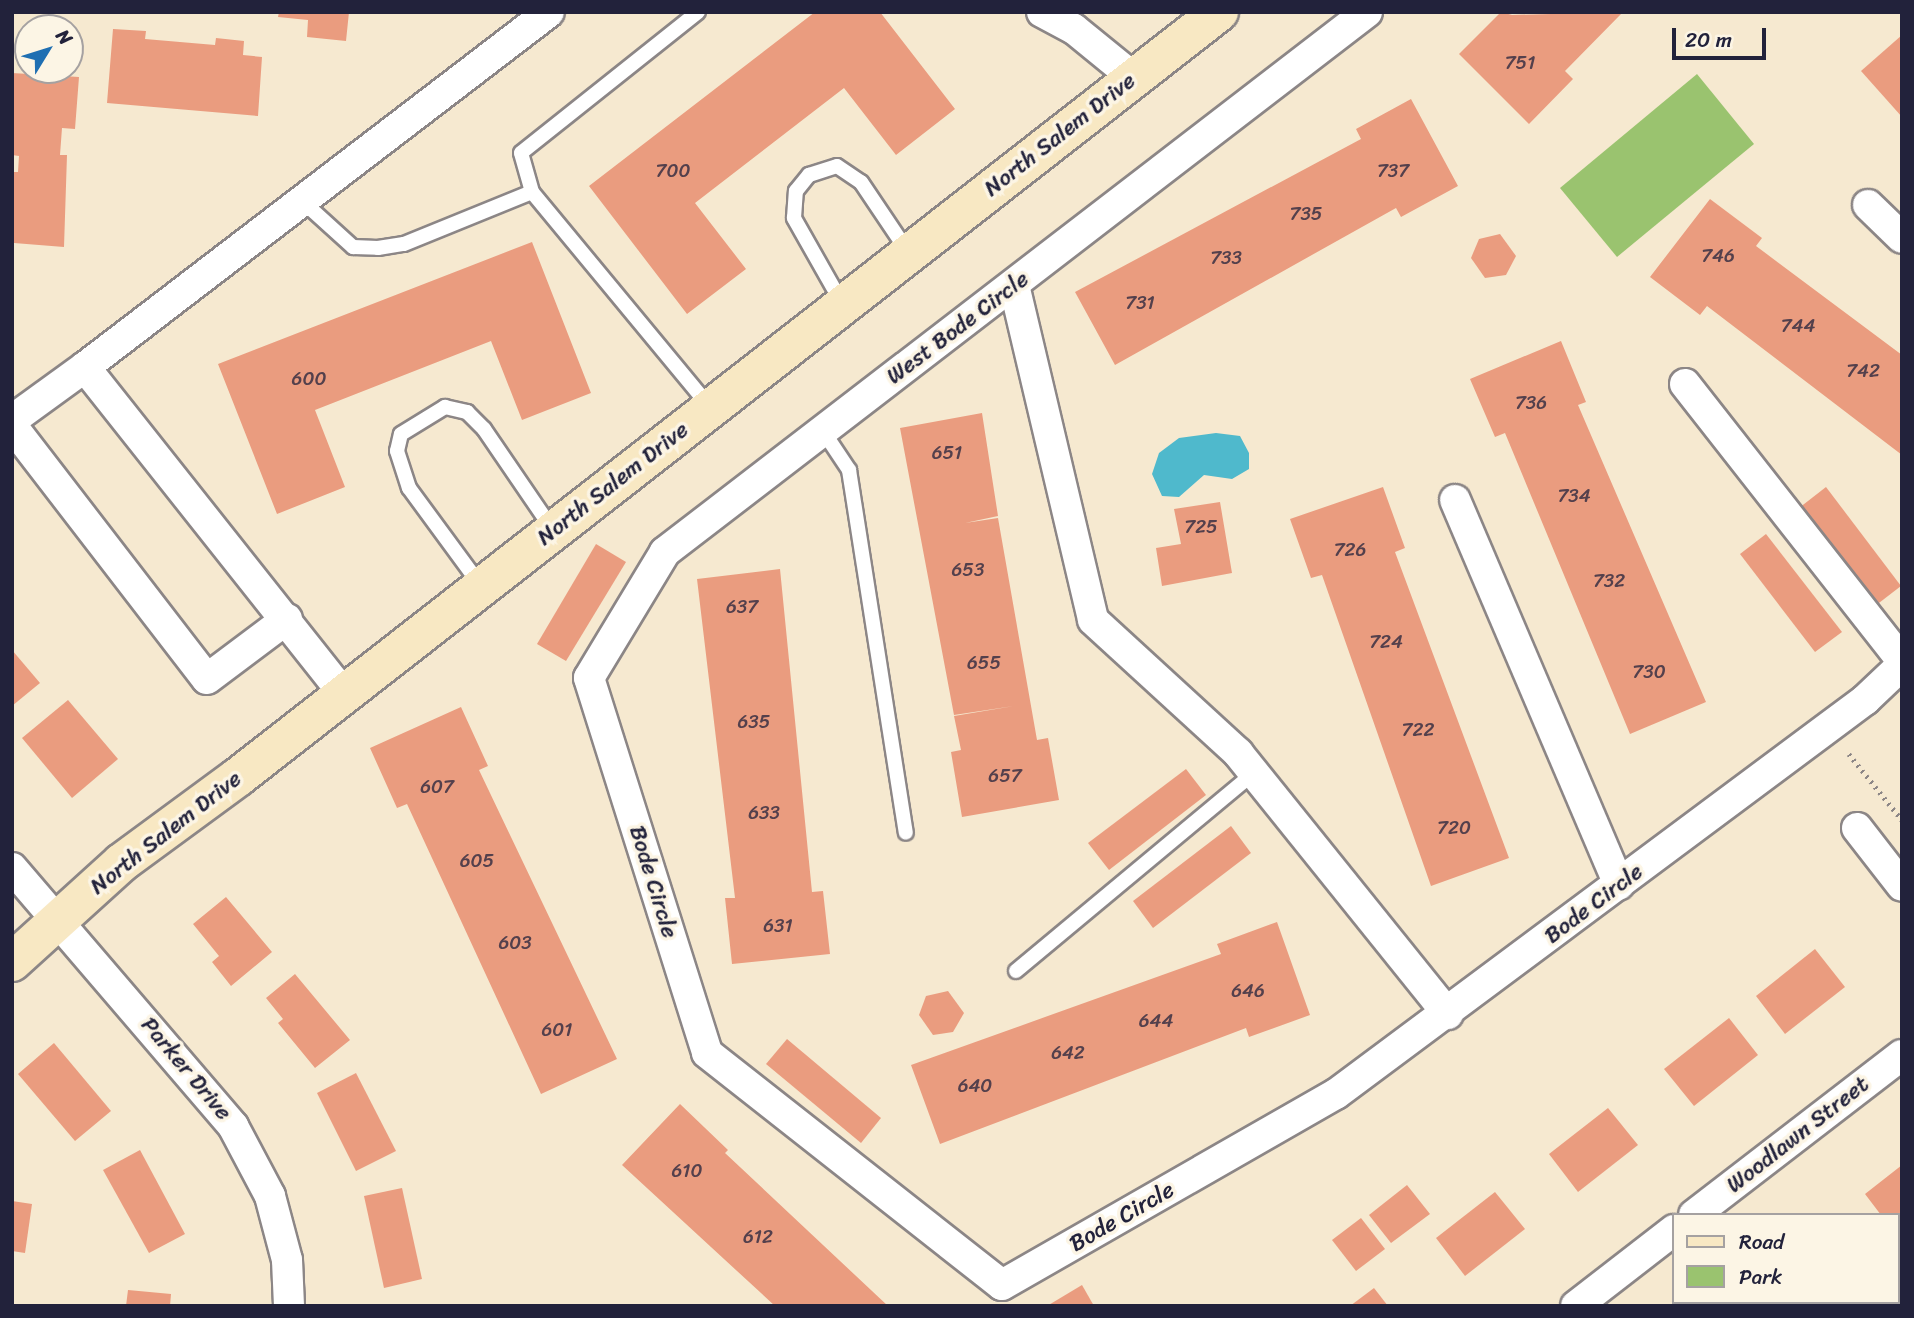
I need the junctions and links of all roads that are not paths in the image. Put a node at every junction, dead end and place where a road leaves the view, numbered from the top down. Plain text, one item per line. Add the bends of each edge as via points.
1 (550, 12) edge
2 (698, 12) edge
3 (1042, 12) edge
4 (1219, 12) edge
5 (1367, 12) edge
6 (1078, 21) edge
7 (1134, 78) junction
8 (532, 192) junction
9 (300, 199) junction
10 (1868, 205) dead end
11 (1902, 238) edge
12 (909, 253) junction
13 (1014, 285) junction
14 (843, 305) junction
15 (85, 367) junction
16 (1685, 384) dead end
17 (711, 408) junction
18 (12, 420) edge
19 (12, 426) edge
20 (822, 431) junction
21 (1455, 500) dead end
22 (554, 531) junction
23 (481, 586) junction
24 (286, 619) junction
25 (1902, 663) edge
26 (589, 678) joint
27 (343, 693) junction
28 (1254, 773) junction
29 (1857, 828) dead end
30 (906, 833) dead end
31 (12, 868) edge
32 (1619, 884) junction
33 (1902, 886) edge
34 (58, 920) junction
35 (12, 962) edge
36 (1016, 971) dead end
37 (1448, 1014) junction
38 (1902, 1055) edge
39 (1697, 1213) edge
40 (1672, 1232) edge
41 (289, 1306) edge
42 (1576, 1306) edge

1 - 9 street
2 - 8 lane via 521,153
3 - 6 street
4 - 7 street, North Salem Drive
5 - 13 street, West Bode Circle
6 - 7 street
7 - 12 street, North Salem Drive
8 - 9 lane via 404,244 378,248 353,247
8 - 17 lane
9 - 15 street
10 - 11 street
12 - 14 street, North Salem Drive
12 - 14 lane via 861,182 837,166 809,175 796,191 794,218
13 - 20 street, West Bode Circle
13 - 28 street via 1093,620
14 - 17 street, North Salem Drive
15 - 18 street
15 - 24 street
16 - 25 street
17 - 22 street, North Salem Drive
19 - 24 street via 207,679
20 - 26 street, West Bode Circle via 665,552
20 - 30 lane via 849,470
21 - 32 street
22 - 23 street, North Salem Drive
22 - 23 lane via 484,429 467,412 446,407 401,434 397,451 409,488
23 - 27 street, North Salem Drive
24 - 27 street
25 - 32 street, Bode Circle via 1865,700
26 - 37 street, Bode Circle via 707,1053 1002,1285 1336,1094
27 - 34 street, North Salem Drive via 121,863
28 - 36 lane
28 - 37 street
29 - 33 street
31 - 34 street, Parker Drive
32 - 37 street, Bode Circle
34 - 35 street, North Salem Drive
34 - 41 street, Parker Drive via 233,1126 270,1196 287,1259
38 - 39 street, Woodlawn Street
40 - 42 street

